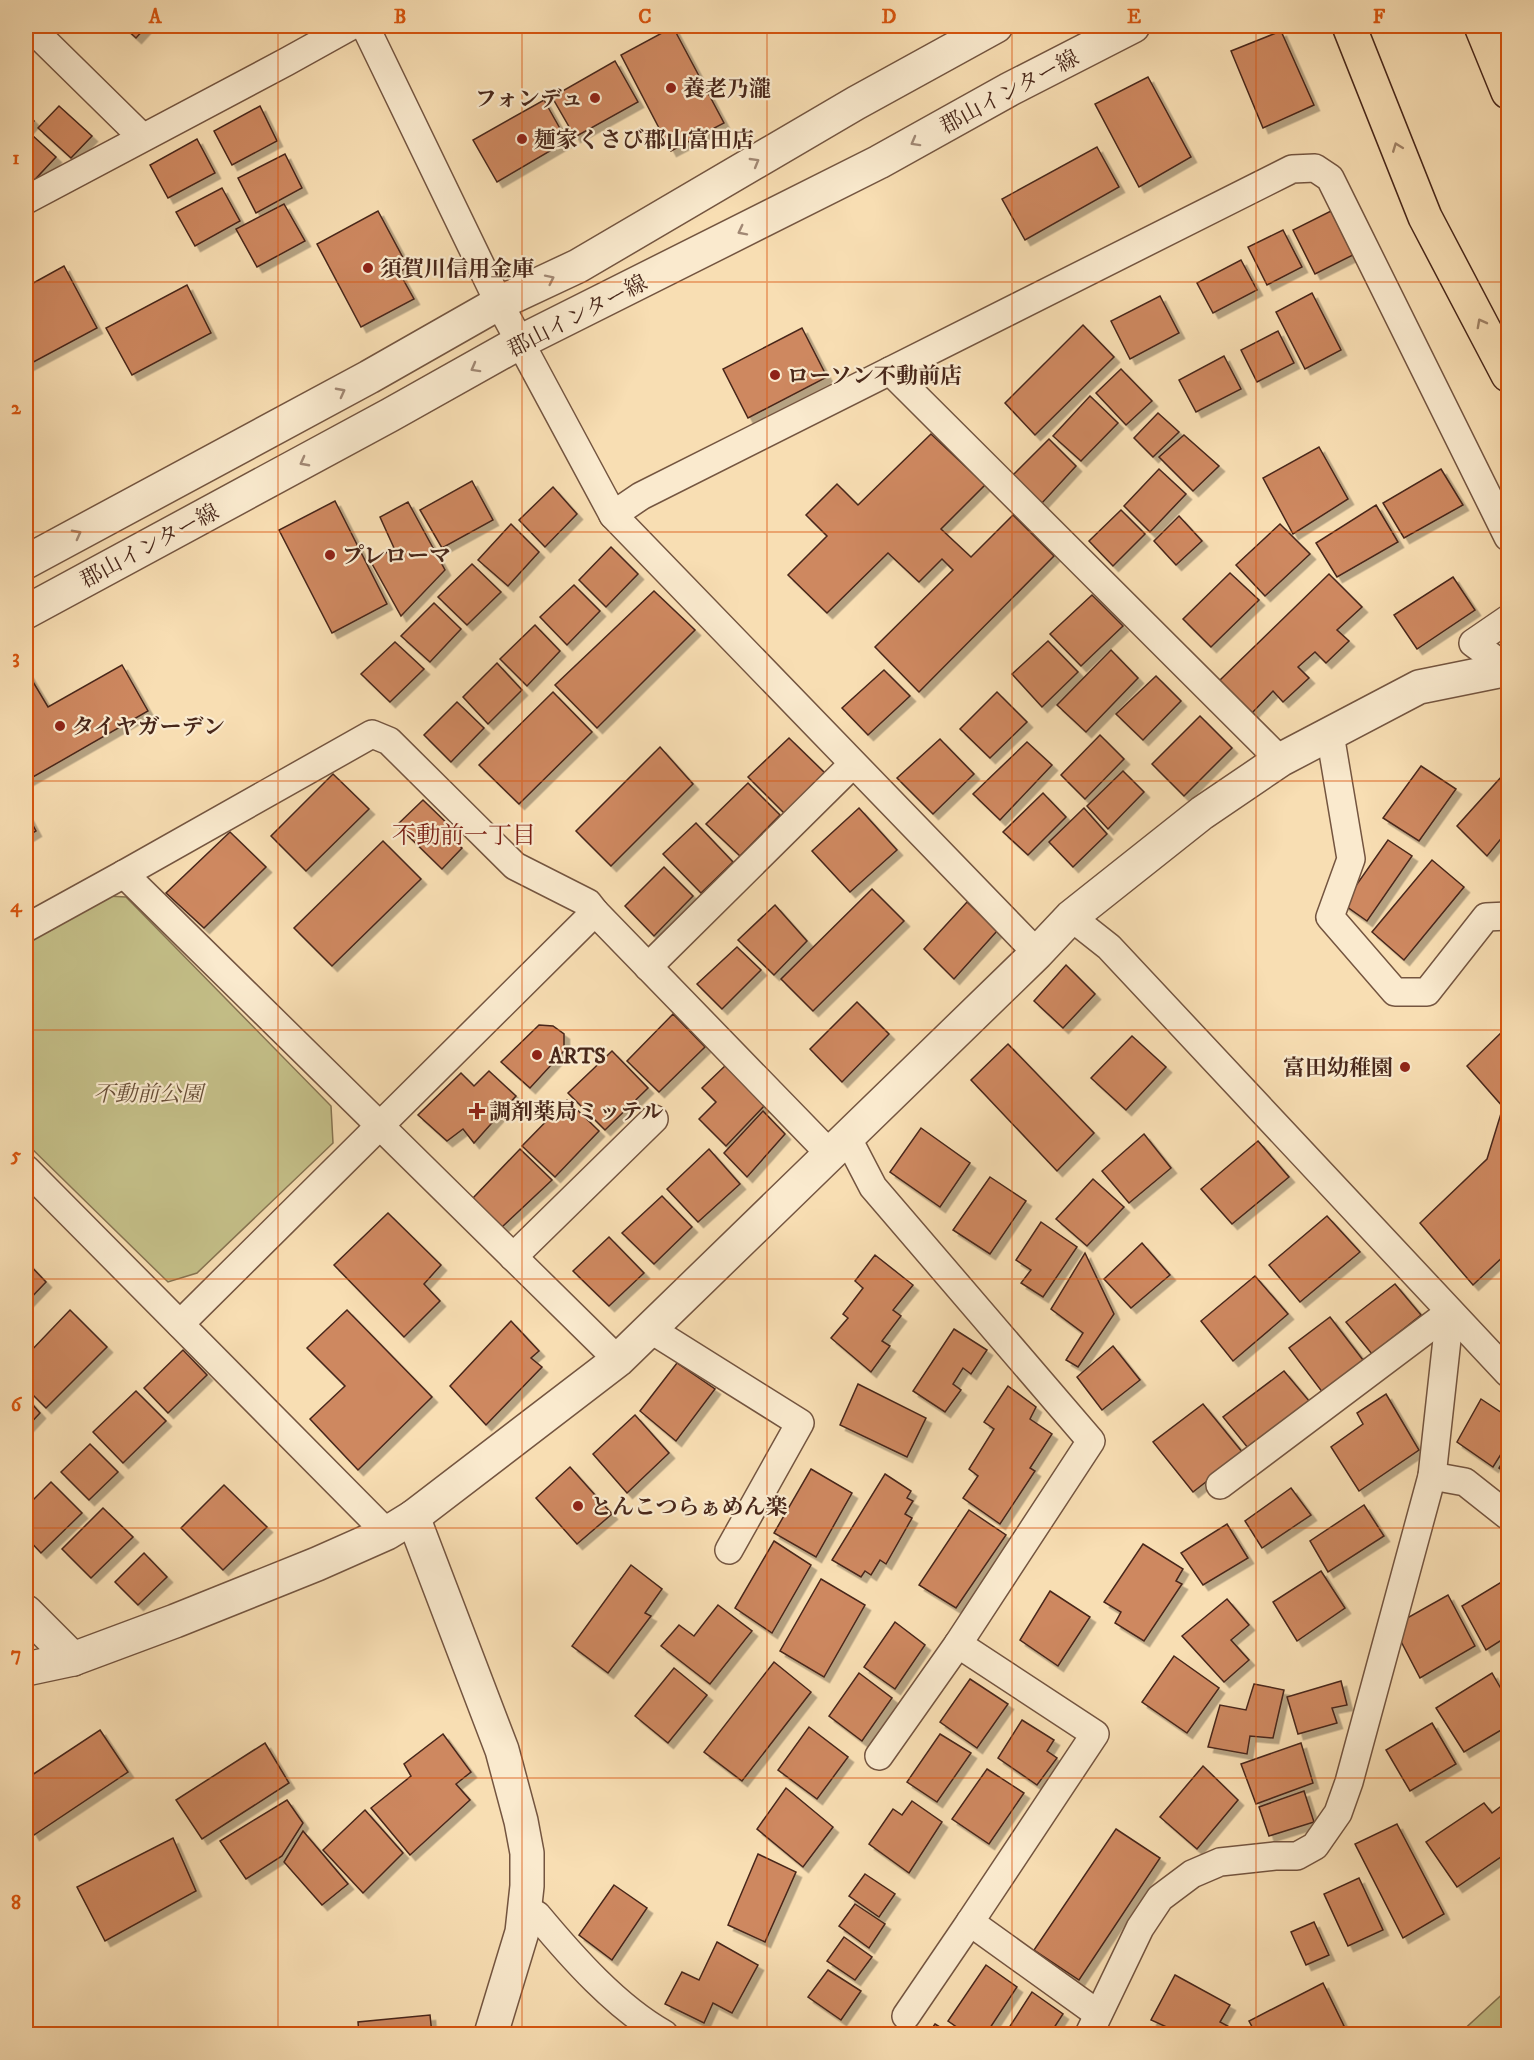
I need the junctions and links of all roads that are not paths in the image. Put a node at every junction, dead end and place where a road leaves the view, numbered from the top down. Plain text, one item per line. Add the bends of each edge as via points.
1 (29, 26) edge
2 (351, 26) edge
3 (365, 26) edge
4 (996, 26) edge
5 (1133, 26) edge
6 (1349, 26) edge
7 (1481, 26) edge
8 (1509, 92) edge
9 (142, 137) junction
10 (26, 200) edge
11 (500, 303) junction
12 (520, 342) junction
13 (890, 371) junction
14 (1509, 375) edge
15 (613, 515) junction
16 (1509, 537) edge
17 (26, 562) edge
18 (26, 612) edge
19 (1509, 620) edge
20 (1508, 669) edge
21 (1330, 734) junction
22 (1280, 760) junction
23 (853, 764) junction
24 (124, 874) junction
25 (595, 912) junction
26 (1509, 916) edge
27 (1071, 917) junction
28 (26, 927) edge
29 (1036, 953) junction
30 (648, 967) junction
31 (654, 1119) dead end
32 (379, 1126) junction
33 (839, 1146) junction
34 (26, 1169) edge
35 (513, 1257) junction
36 (1450, 1312) junction
37 (180, 1324) junction
38 (650, 1329) junction
39 (618, 1360) junction
40 (1509, 1374) edge
41 (1432, 1476) junction
42 (1220, 1485) dead end
43 (1509, 1516) edge
44 (400, 1525) junction
45 (729, 1550) dead end
46 (26, 1612) edge
47 (958, 1644) junction
48 (72, 1659) junction
49 (26, 1669) edge
50 (879, 1756) dead end
51 (525, 1909) junction
52 (970, 1922) junction
53 (906, 2016) dead end
54 (1094, 2024) edge
55 (491, 2034) edge
56 (664, 2034) edge

1 - 9 street
2 - 9 street
3 - 11 street
11 -> 4 street via 578,266
5 -> 12 street, 郡山インター線 via 879,162
14 -> 6 highway via 1425,217
7 - 8 highway
9 - 10 street
11 - 12 street
17 -> 11 street
12 - 15 street
12 -> 18 street, 郡山インター線
13 - 15 street via 642,496
13 - 16 street via 1292,169 1315,168 1330,178
13 - 22 street
15 - 23 street
19 - 20 street via 1473,643
20 - 21 street via 1419,687
21 - 22 street
21 - 26 street via 1351,859 1330,917 1395,992 1427,992 1486,917
22 - 27 street via 1202,813
23 - 29 street
23 - 30 street
24 - 25 street via 372,734 389,741 516,866 588,903
24 - 28 street
24 - 32 street
25 - 30 street
25 - 32 street
27 - 29 street
27 - 36 street via 1109,947
29 - 33 street
30 - 33 street
31 - 35 street
32 - 35 street
32 - 37 street
33 - 38 street
33 - 47 street via 1091,1441
34 - 37 street
35 - 39 street
36 - 40 street
36 - 41 street
36 - 42 street
37 - 44 street
38 - 39 street
38 - 45 street via 800,1423
39 - 44 street
41 - 43 street via 1465,1482
41 - 54 street via 1338,1813 1315,1846 1297,1856 1220,1862 1192,1874 1160,1898 1140,1928
44 - 48 street via 317,1564
44 - 51 street via 502,1750 527,1853
46 - 48 street
47 - 50 street
47 - 52 street via 1095,1734
48 - 49 street
51 - 55 street via 522,1932
51 - 56 street via 537,1915 618,2002
52 - 53 street
52 - 54 street

